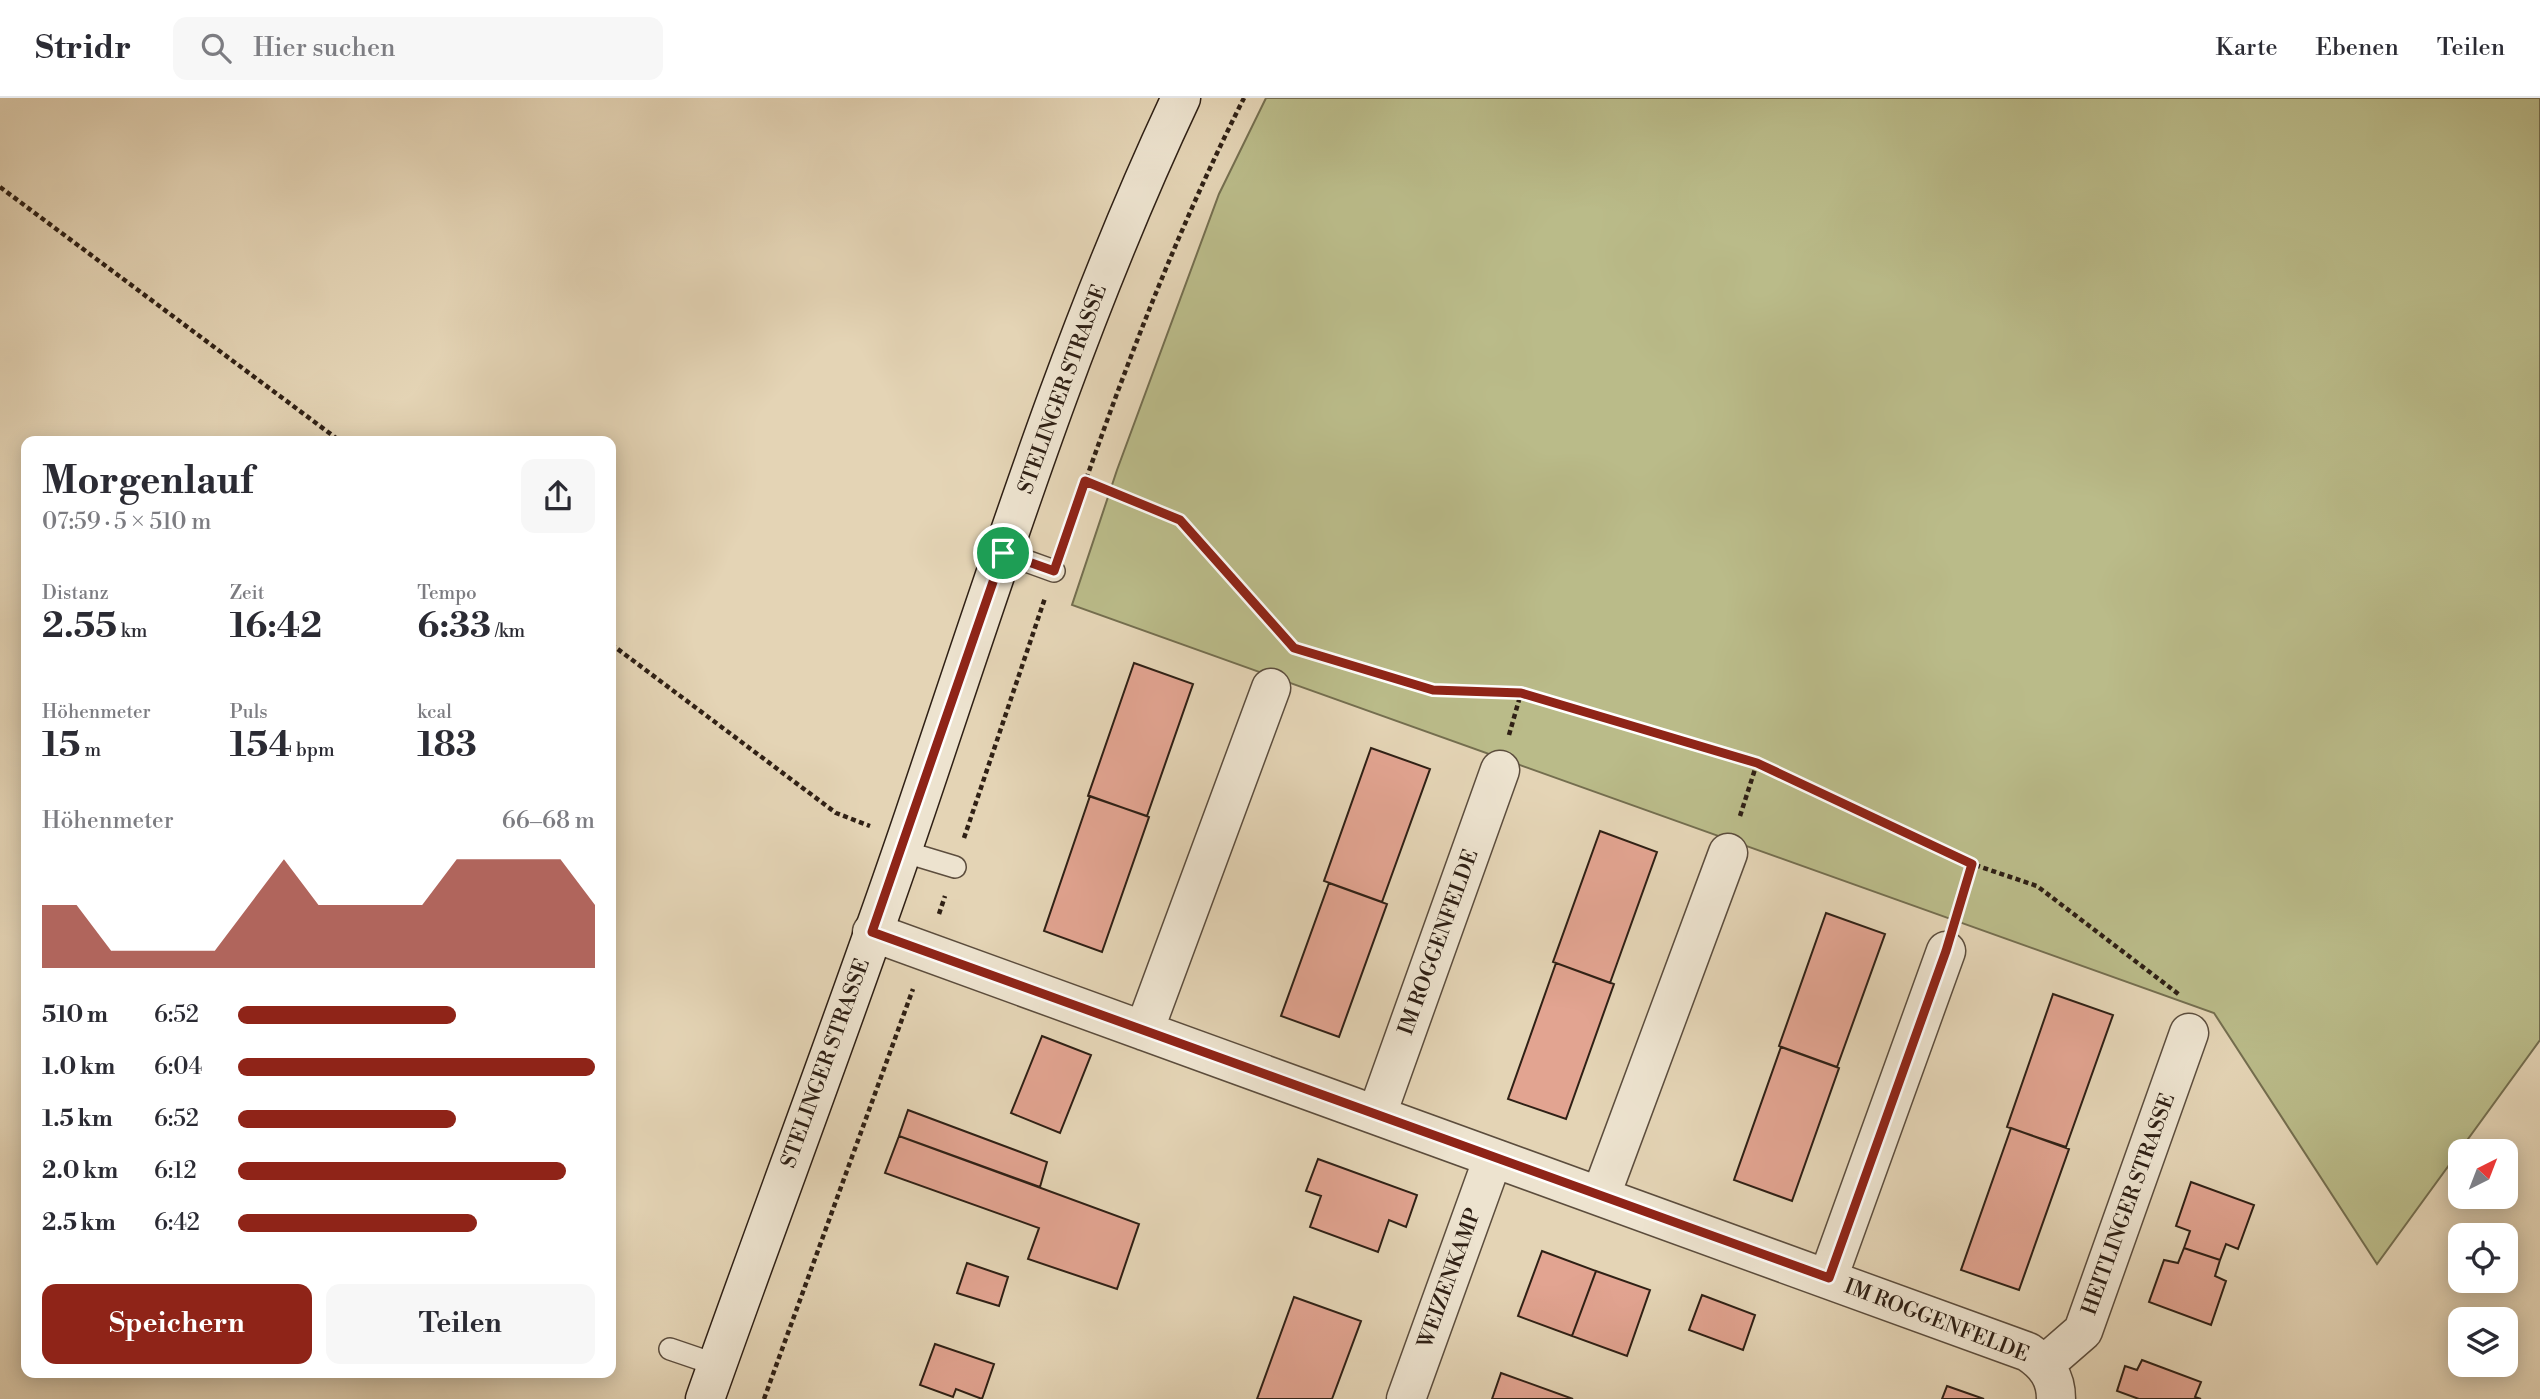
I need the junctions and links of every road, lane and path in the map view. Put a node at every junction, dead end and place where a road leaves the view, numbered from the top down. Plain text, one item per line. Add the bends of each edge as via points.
1 (1181, 98) edge
2 (1244, 98) edge
3 (0, 187) edge
4 (333, 436) edge
5 (1085, 481) junction
6 (1003, 553) junction
7 (1054, 571) junction
8 (616, 648) edge
9 (1272, 688) dead end
10 (1757, 763) junction
11 (1500, 770) dead end
12 (904, 845) junction
13 (1728, 853) joint
14 (1972, 864) junction
15 (954, 867) junction
16 (872, 932) junction
17 (926, 951) junction
18 (1946, 951) joint
19 (1144, 1031) junction
20 (2189, 1033) joint
21 (1377, 1114) junction
22 (1493, 1158) junction
23 (1601, 1195) junction
24 (1829, 1278) junction
25 (670, 1349) dead end
26 (2051, 1381) edge
27 (711, 1382) edge
28 (764, 1399) edge
29 (1406, 1399) edge

1 - 6 street, STELINGER STRASSE via 1132,201 1093,300
2 - 5 path via 1199,186 1132,347
3 - 4 path
5 - 7 path
5 - 10 path via 1180,520 1294,648 1433,690 1521,693
6 - 7 lane
6 - 12 street, STELINGER STRASSE
7 - 15 path
8 - 12 path via 836,813
9 - 19 street
10 - 13 path
10 - 14 path
11 - 21 street, IM ROGGENFELDE
12 - 15 lane
12 - 16 street, STELINGER STRASSE
13 - 23 street
14 - 18 path
14 - 20 path via 2037,886 2197,1008
15 - 17 path
16 - 17 street, IM ROGGENFELDE
16 - 27 street, STELINGER STRASSE
17 - 19 street, IM ROGGENFELDE
17 - 28 path
18 - 24 street, IM ROGGENFELDE
19 - 21 street, IM ROGGENFELDE
20 - 26 street, HEITLINGER STRASSE via 2083,1331
21 - 22 street, IM ROGGENFELDE
22 - 23 street, IM ROGGENFELDE
22 - 29 street, WEIZENKAMP
23 - 24 street, IM ROGGENFELDE
24 - 26 street, IM ROGGENFELDE via 2028,1352
25 - 27 lane

